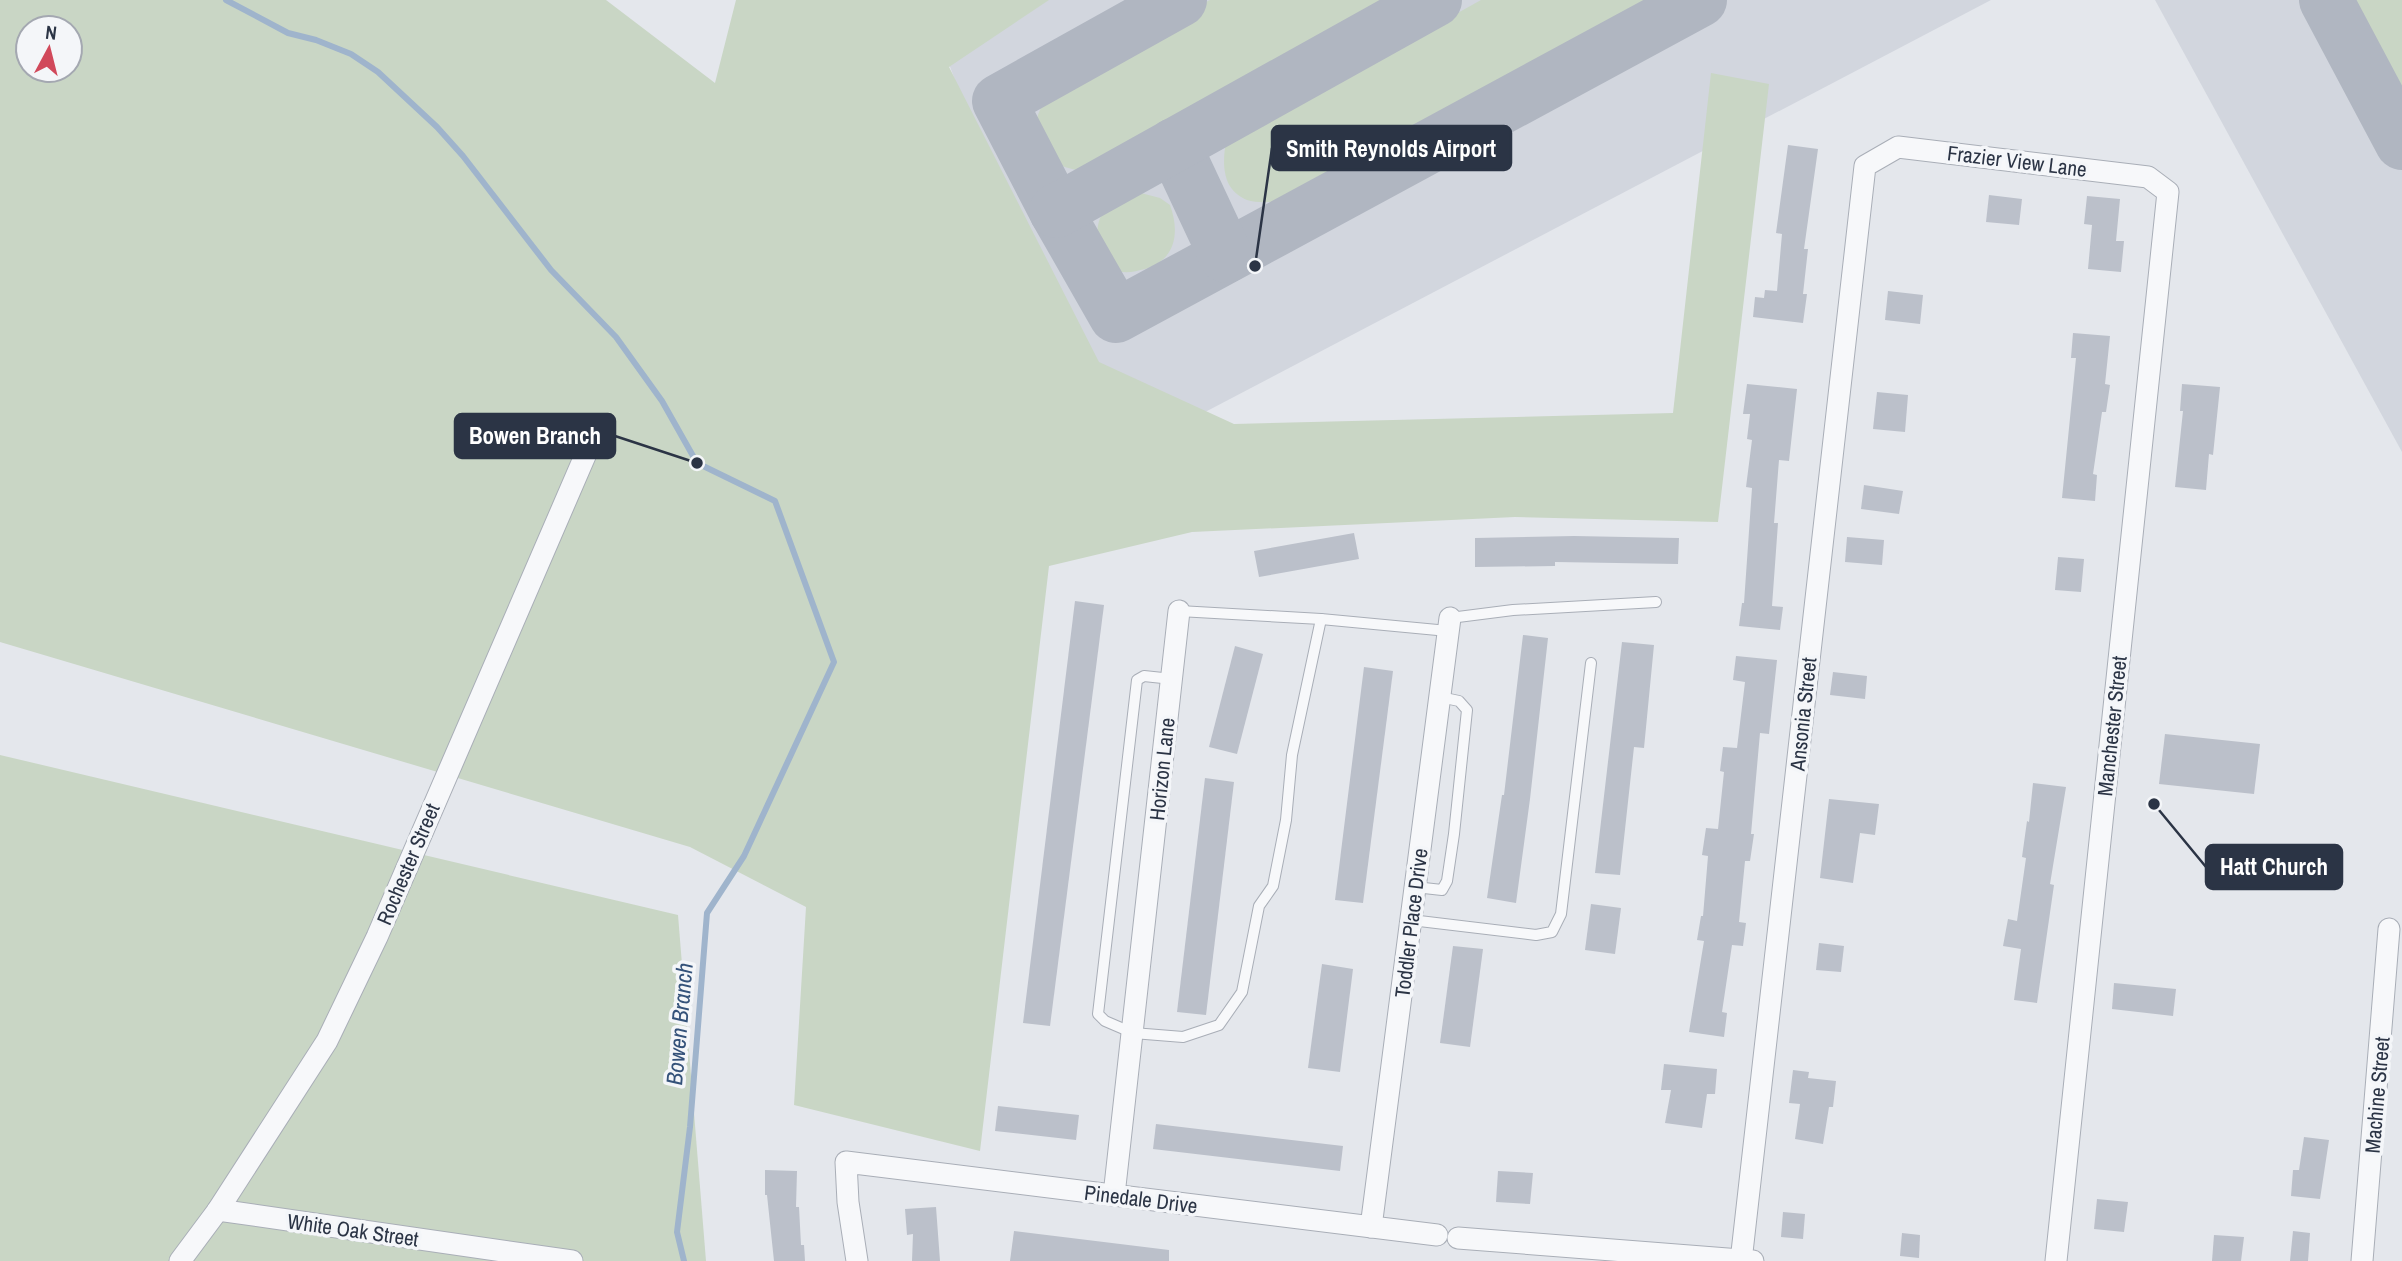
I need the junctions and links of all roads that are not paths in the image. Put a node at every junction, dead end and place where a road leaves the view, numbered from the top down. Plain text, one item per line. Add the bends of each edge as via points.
1 (1865, 166) joint
2 (2168, 192) joint
3 (591, 442) dead end
4 (1657, 602) dead end
5 (1180, 611) joint
6 (1321, 619) junction
7 (1449, 625) junction
8 (1591, 663) dead end
9 (1172, 679) junction
10 (1440, 697) junction
11 (1415, 887) junction
12 (1411, 920) junction
13 (2389, 929) dead end
14 (1132, 1033) junction
15 (1114, 1195) junction
16 (218, 1210) junction
17 (1371, 1227) junction
18 (180, 1261) edge
19 (572, 1261) edge
20 (857, 1261) edge
21 (1745, 1261) edge
22 (2056, 1261) edge
23 (2362, 1261) edge

1 - 2 street, Frazier View Lane via 1898,148 2148,177
1 - 21 street, Ansonia Street
2 - 22 street, Manchester Street
3 - 16 street, Rochester Street via 377,937 327,1041
4 - 7 lane, Horizon Lane via 1513,610
5 - 6 lane, Horizon Lane
5 - 9 street, Horizon Lane
6 - 7 lane, Horizon Lane
6 - 14 lane via 1292,755 1276,873 1259,906 1242,992 1219,1025 1183,1037
7 - 10 street, Toddler Place Drive
8 - 12 lane via 1561,914 1552,932 1536,935
9 - 14 street, Horizon Lane
9 - 14 lane via 1144,676 1137,680 1098,1014
10 - 11 street, Toddler Place Drive
10 - 11 lane via 1459,701 1467,710 1456,822 1442,890
11 - 12 street, Toddler Place Drive
12 - 17 street, Toddler Place Drive
13 - 23 street, Machine Street
14 - 15 street, Horizon Lane
15 - 17 street, Pinedale Drive
15 - 20 street, Pinedale Drive via 846,1162
16 - 18 street, Rochester Street
16 - 19 street, White Oak Street
17 - 21 street, Pinedale Drive

